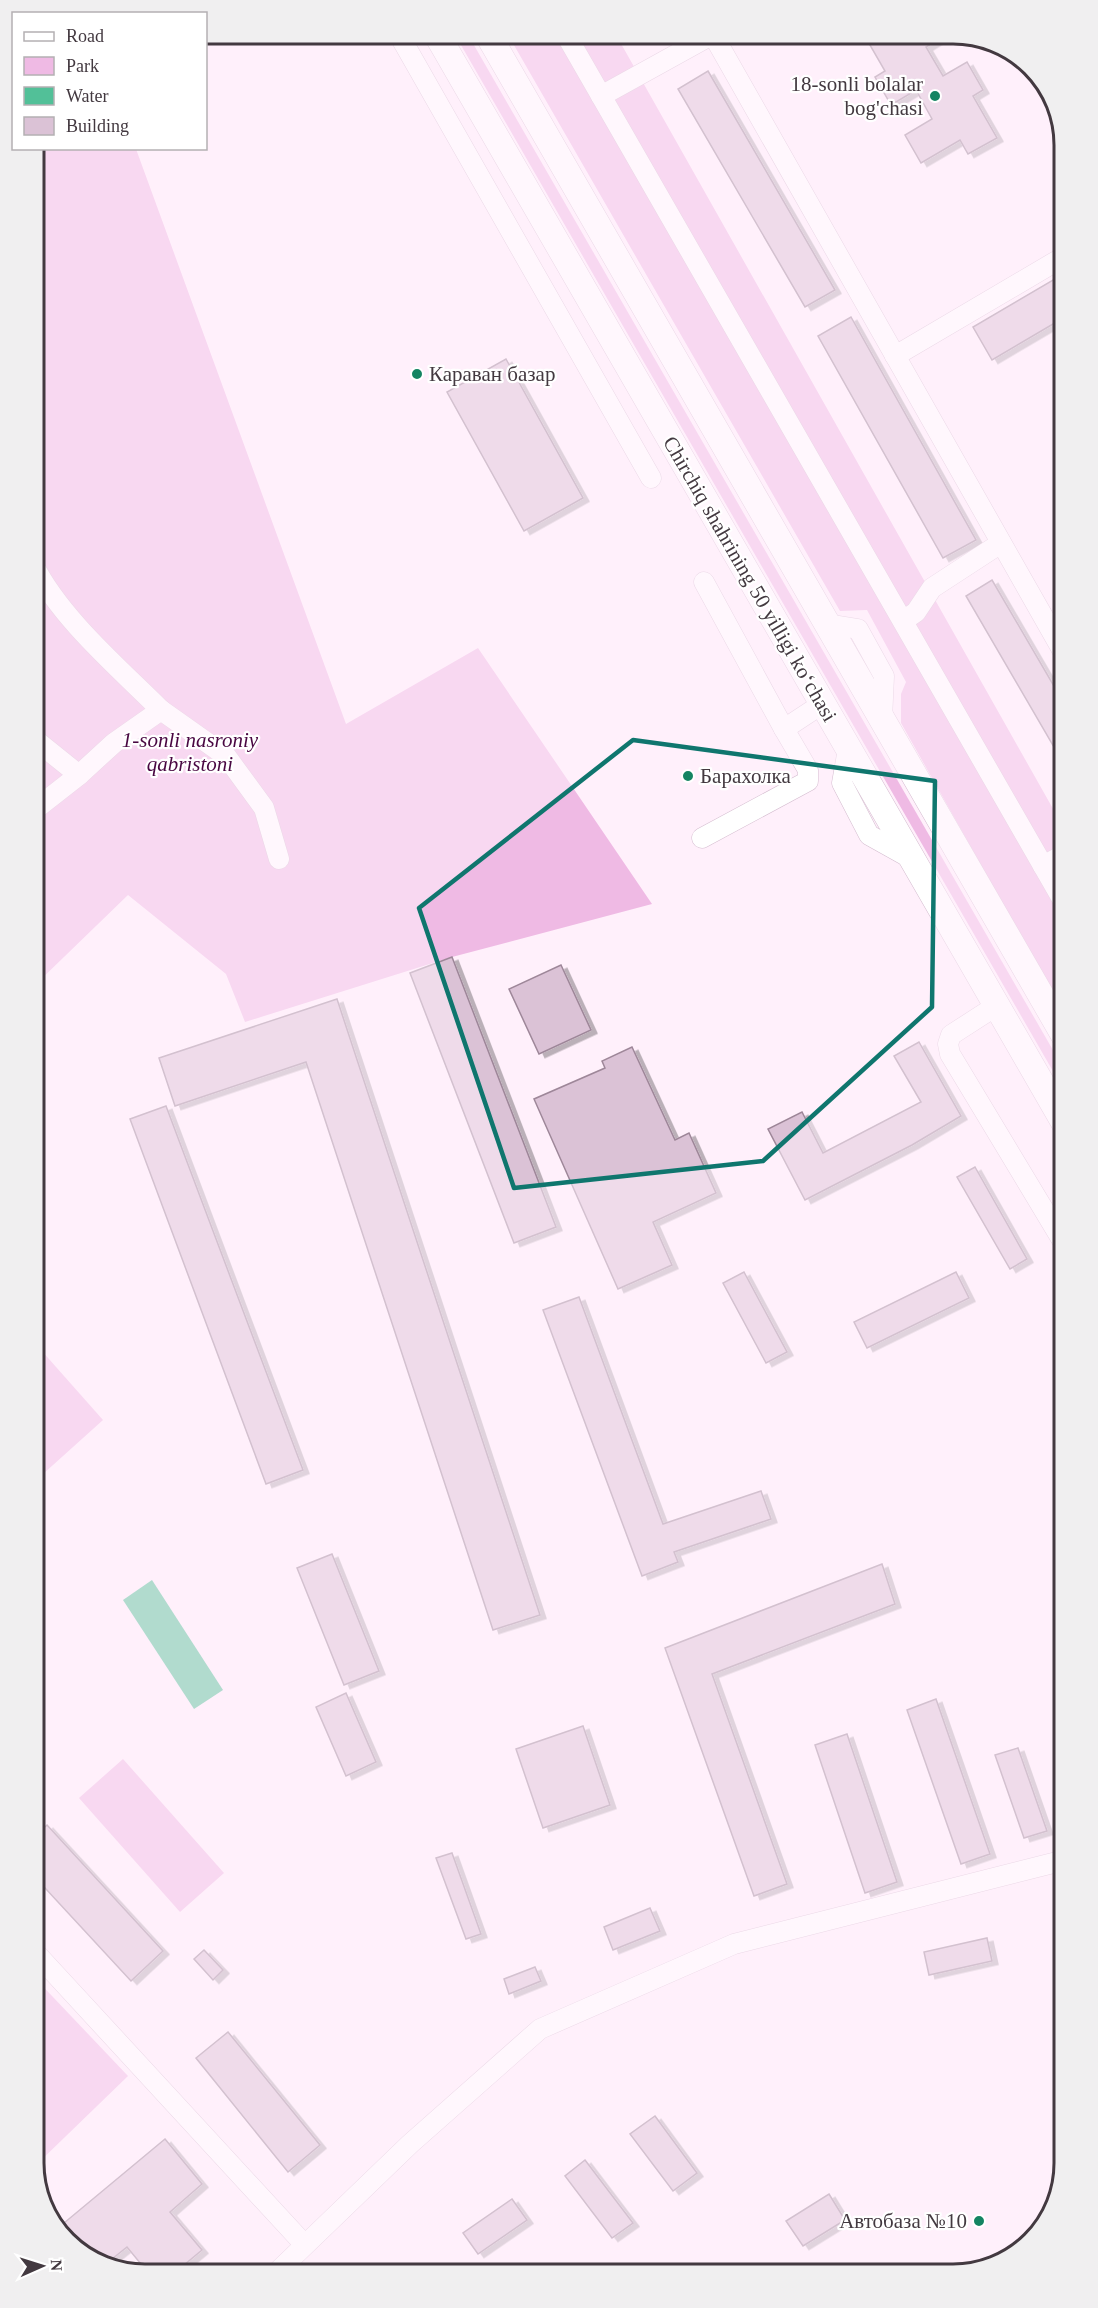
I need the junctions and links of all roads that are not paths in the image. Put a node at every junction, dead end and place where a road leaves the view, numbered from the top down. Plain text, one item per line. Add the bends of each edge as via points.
1 (404, 44) edge
2 (442, 44) edge
3 (493, 44) edge
4 (571, 44) edge
5 (695, 44) edge
6 (719, 44) edge
7 (601, 96) junction
8 (1054, 262) edge
9 (895, 356) junction
10 (651, 478) dead end
11 (1001, 543) junction
12 (704, 582) dead end
13 (44, 583) edge
14 (903, 621) junction
15 (1054, 636) edge
16 (822, 704) junction
17 (161, 710) junction
18 (784, 729) junction
19 (44, 747) edge
20 (79, 775) junction
21 (44, 802) edge
22 (702, 838) dead end
23 (279, 859) dead end
24 (1054, 860) edge
25 (1043, 866) junction
26 (1054, 885) edge
27 (996, 1006) junction
28 (1054, 1018) edge
29 (1054, 1088) edge
30 (1054, 1227) edge
31 (1054, 1863) edge
32 (44, 1962) edge
33 (304, 2244) junction
34 (285, 2264) edge

1 - 10 street
2 - 16 main road, Chirchiq shahrining 50 yilligi koʻchasi
3 - 28 main road
4 - 7 street
5 - 7 street
6 - 9 street
7 - 14 street
8 - 9 street
9 - 11 street
11 - 14 street via 932,588 916,612
11 - 15 street
12 - 18 street
13 - 17 street via 85,635
14 - 25 street
16 - 18 street
16 - 27 main road, Chirchiq shahrining 50 yilligi koʻchasi
17 - 20 street
17 - 23 street via 226,756 264,808
18 - 22 street via 808,770 808,781
19 - 20 street
20 - 21 street
24 - 25 street
25 - 26 street
27 - 29 main road, Chirchiq shahrining 50 yilligi koʻchasi
27 - 30 street via 951,1035 950,1054
31 - 33 street via 734,1944 540,2029
32 - 33 street
33 - 34 street

